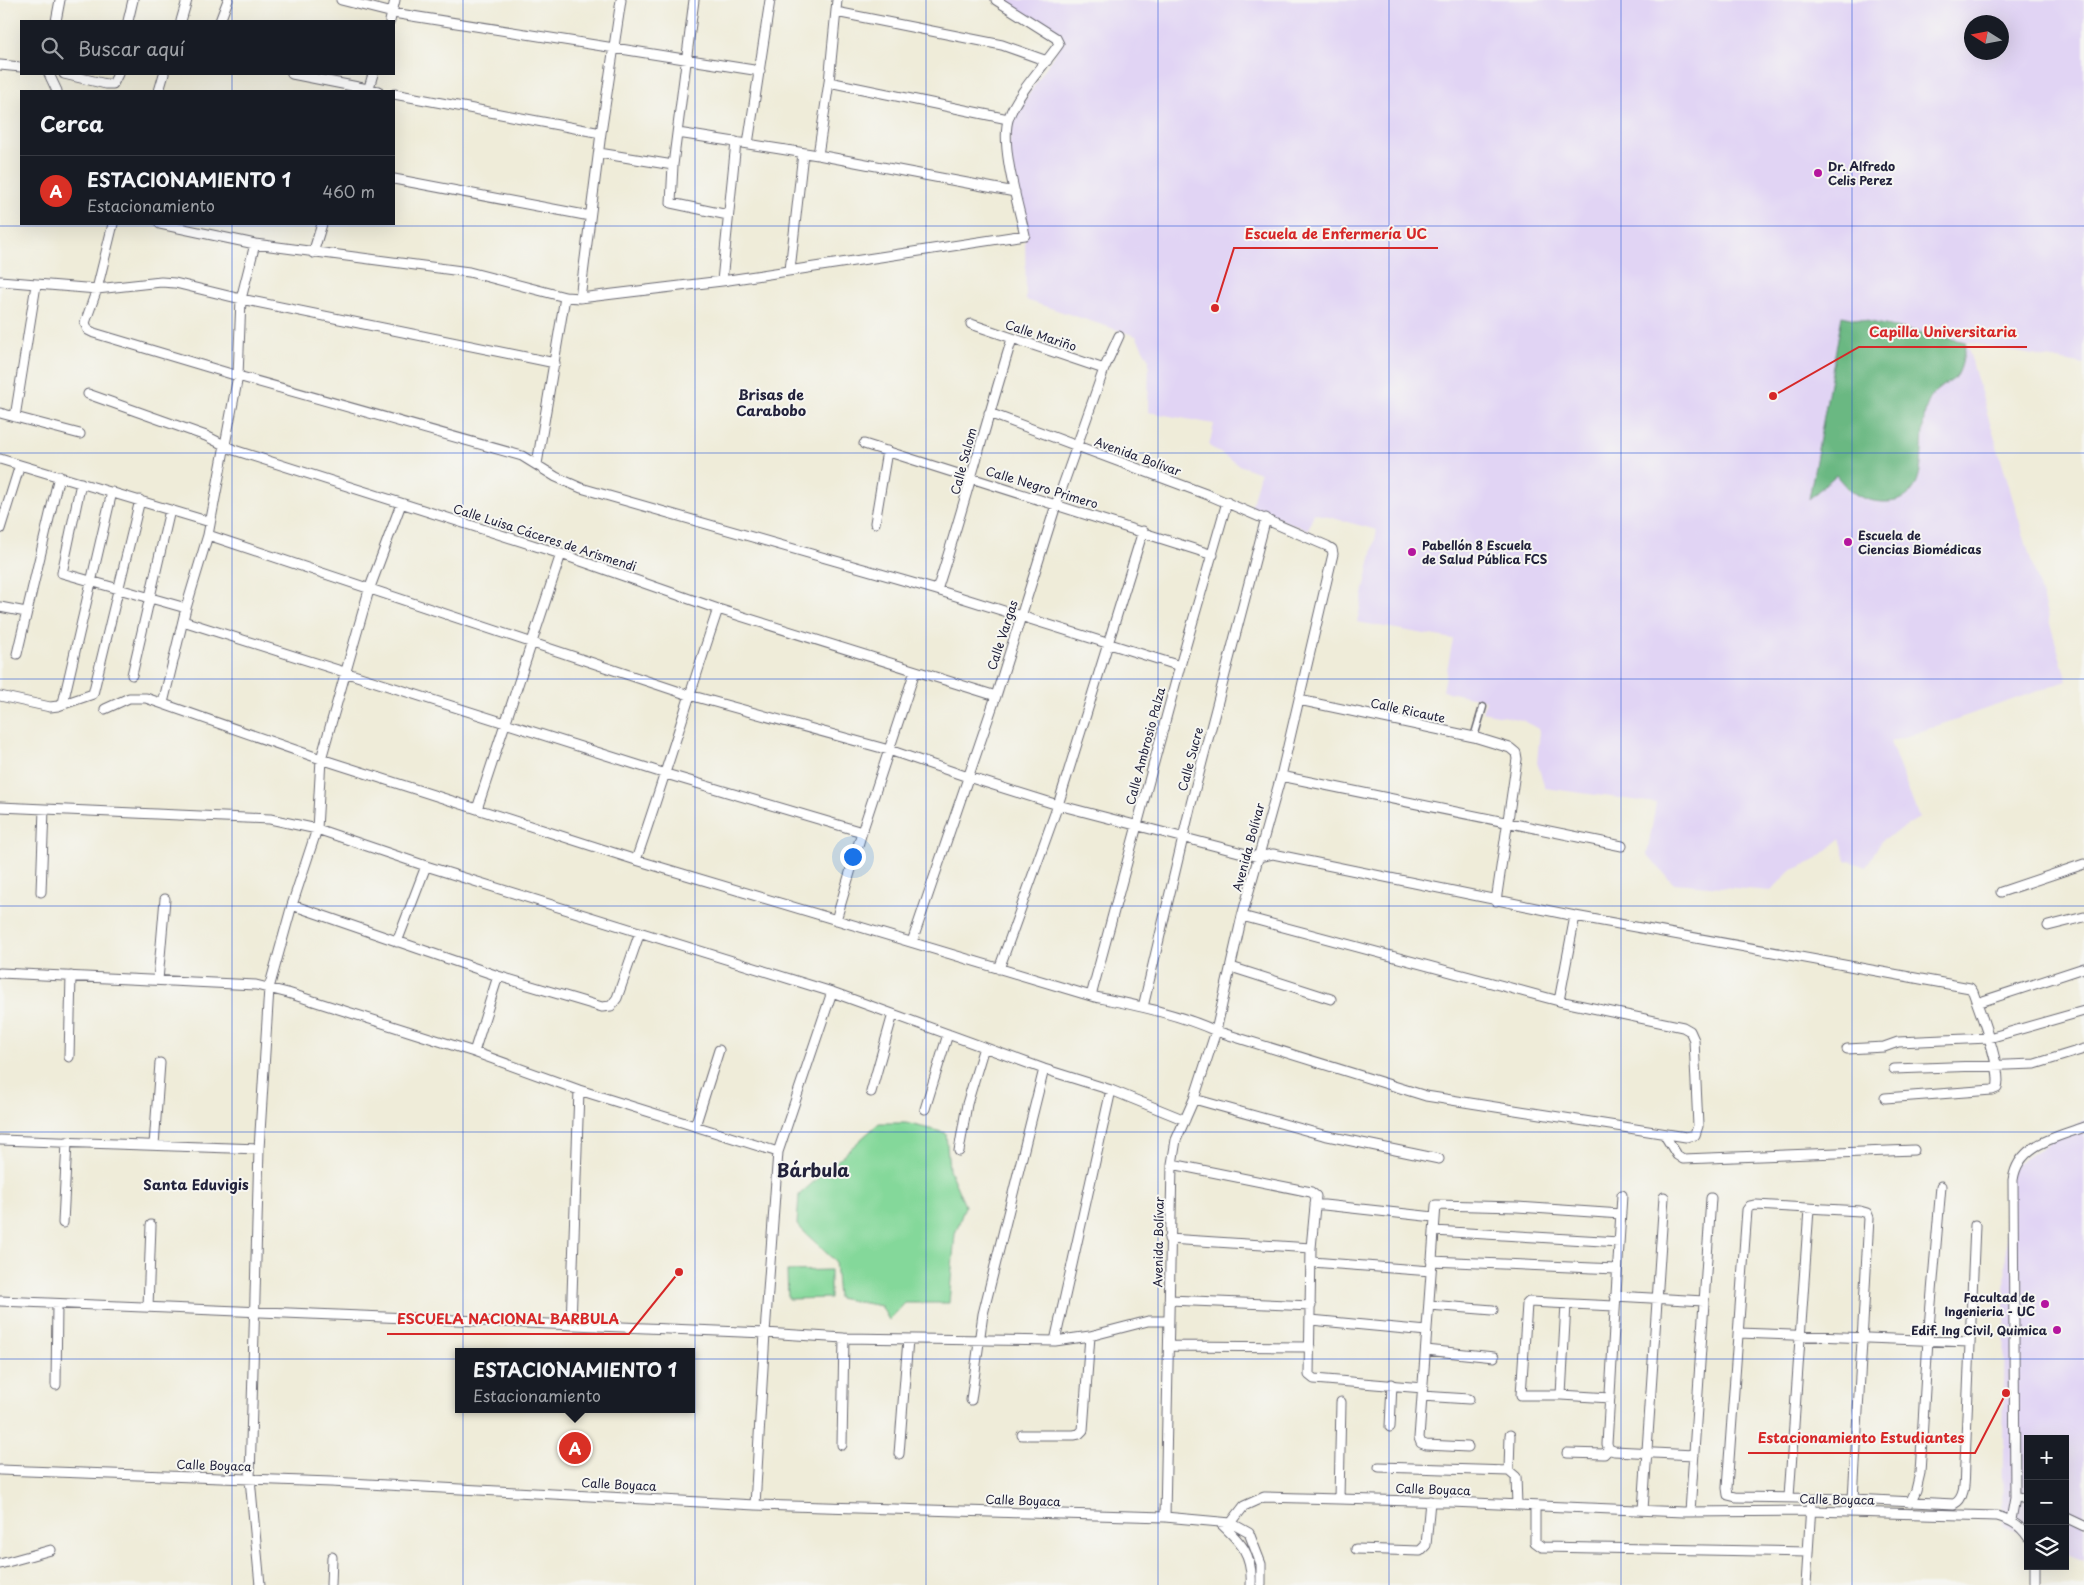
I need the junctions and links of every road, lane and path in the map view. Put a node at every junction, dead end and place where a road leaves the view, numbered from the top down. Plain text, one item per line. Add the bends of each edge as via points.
1 (60, 0) edge
2 (132, 0) edge
3 (187, 0) edge
4 (228, 0) edge
5 (341, 0) edge
6 (395, 0) edge
7 (621, 0) edge
8 (694, 0) edge
9 (770, 0) edge
10 (837, 0) edge
11 (996, 0) edge
12 (836, 12) junction
13 (391, 17) edge
14 (56, 20) edge
15 (128, 20) edge
16 (181, 20) edge
17 (220, 20) edge
18 (614, 48) junction
19 (687, 60) junction
20 (1047, 61) junction
21 (0, 65) edge
22 (20, 67) edge
23 (760, 71) junction
24 (50, 75) edge
25 (68, 75) edge
26 (118, 75) edge
27 (164, 75) edge
28 (297, 75) edge
29 (374, 75) edge
30 (829, 82) junction
31 (57, 90) edge
32 (159, 90) edge
33 (366, 90) edge
34 (371, 90) edge
35 (395, 94) edge
36 (1008, 119) junction
37 (601, 133) junction
38 (678, 133) junction
39 (736, 142) junction
40 (748, 144) junction
41 (599, 153) junction
42 (803, 153) junction
43 (818, 155) junction
44 (673, 165) junction
45 (395, 179) edge
46 (1015, 192) junction
47 (728, 215) junction
48 (590, 216) junction
49 (113, 225) edge
50 (165, 225) edge
51 (322, 225) edge
52 (255, 244) junction
53 (313, 253) junction
54 (790, 270) junction
55 (0, 281) edge
56 (722, 281) junction
57 (36, 285) junction
58 (97, 289) junction
59 (565, 297) junction
60 (580, 298) junction
61 (242, 299) junction
62 (971, 324) dead end
63 (1119, 336) dead end
64 (1012, 339) junction
65 (554, 363) junction
66 (1104, 368) junction
67 (238, 376) junction
68 (88, 394) dead end
69 (0, 413) edge
70 (989, 413) junction
71 (15, 417) junction
72 (80, 434) dead end
73 (864, 444) dead end
74 (224, 445) junction
75 (1078, 447) junction
76 (887, 452) junction
77 (0, 459) edge
78 (537, 464) junction
79 (20, 465) junction
80 (59, 476) junction
81 (973, 478) junction
82 (81, 483) junction
83 (112, 492) junction
84 (140, 500) junction
85 (1227, 502) junction
86 (401, 504) junction
87 (1056, 505) junction
88 (170, 510) junction
89 (1266, 518) junction
90 (210, 522) junction
91 (875, 523) dead end
92 (0, 529) edge
93 (1143, 531) junction
94 (208, 535) junction
95 (561, 554) junction
96 (1213, 554) junction
97 (90, 581) junction
98 (118, 588) junction
99 (369, 590) junction
100 (938, 590) junction
101 (149, 598) junction
102 (0, 607) edge
103 (186, 608) junction
104 (718, 609) junction
105 (26, 612) junction
106 (1022, 617) junction
107 (183, 621) junction
108 (533, 642) junction
109 (1106, 644) junction
110 (17, 654) dead end
111 (1180, 666) junction
112 (915, 671) junction
113 (347, 672) junction
114 (132, 675) dead end
115 (689, 695) junction
116 (0, 696) edge
117 (996, 696) junction
118 (1299, 700) junction
119 (63, 703) junction
120 (163, 703) junction
121 (1483, 707) dead end
122 (105, 709) dead end
123 (506, 723) junction
124 (1474, 738) junction
125 (890, 750) junction
126 (321, 760) junction
127 (666, 774) junction
128 (1280, 776) junction
129 (968, 778) junction
130 (1058, 805) junction
131 (0, 807) edge
132 (44, 809) junction
133 (477, 809) junction
134 (1507, 823) junction
135 (1136, 825) junction
136 (317, 829) junction
137 (862, 832) junction
138 (1185, 839) junction
139 (1622, 846) dead end
140 (1258, 857) junction
141 (636, 860) junction
142 (2084, 864) edge
143 (426, 866) junction
144 (41, 892) dead end
145 (2001, 892) dead end
146 (164, 899) dead end
147 (1496, 901) junction
148 (292, 905) junction
149 (1242, 916) junction
150 (1575, 916) junction
151 (2084, 917) edge
152 (836, 920) junction
153 (2048, 926) dead end
154 (640, 932) junction
155 (397, 942) junction
156 (912, 942) junction
157 (1230, 968) junction
158 (2084, 968) edge
159 (999, 969) junction
160 (0, 973) edge
161 (71, 976) junction
162 (498, 976) junction
163 (158, 980) junction
164 (269, 988) junction
165 (832, 992) junction
166 (1090, 996) junction
167 (1331, 999) dead end
168 (1559, 1000) junction
169 (1977, 1003) junction
170 (1143, 1007) junction
171 (2084, 1011) edge
172 (893, 1014) junction
173 (1216, 1031) junction
174 (948, 1034) junction
175 (1989, 1038) junction
176 (984, 1047) junction
177 (1847, 1049) dead end
178 (2084, 1049) edge
179 (719, 1050) dead end
180 (474, 1052) junction
181 (69, 1057) dead end
182 (160, 1063) dead end
183 (1996, 1067) junction
184 (1044, 1068) junction
185 (1894, 1069) dead end
186 (579, 1090) junction
187 (1110, 1090) junction
188 (871, 1092) dead end
189 (1885, 1098) dead end
190 (1194, 1099) junction
191 (926, 1109) dead end
192 (1185, 1120) junction
193 (695, 1126) junction
194 (2084, 1127) edge
195 (1664, 1134) junction
196 (0, 1140) edge
197 (68, 1142) junction
198 (154, 1145) junction
199 (259, 1149) junction
200 (1914, 1150) dead end
201 (959, 1151) dead end
202 (778, 1152) junction
203 (1439, 1159) dead end
204 (1172, 1164) junction
205 (1941, 1186) dead end
206 (1622, 1194) dead end
207 (1664, 1197) dead end
208 (1711, 1198) dead end
209 (1316, 1204) junction
210 (1809, 1209) junction
211 (1621, 1214) junction
212 (1434, 1217) junction
213 (63, 1223) dead end
214 (1975, 1224) dead end
215 (151, 1225) dead end
216 (1434, 1230) junction
217 (1169, 1239) junction
218 (1618, 1242) junction
219 (1311, 1248) junction
220 (1432, 1261) junction
221 (1312, 1262) junction
222 (1616, 1269) junction
223 (1431, 1271) junction
224 (1615, 1296) junction
225 (1657, 1298) junction
226 (1169, 1300) junction
227 (0, 1301) edge
228 (1704, 1301) junction
229 (57, 1304) junction
230 (1566, 1304) junction
231 (1428, 1305) junction
232 (148, 1306) junction
233 (1311, 1306) junction
234 (1615, 1306) junction
235 (1493, 1310) dead end
236 (253, 1311) junction
237 (1311, 1320) junction
238 (1169, 1322) junction
239 (571, 1324) junction
240 (1427, 1331) junction
241 (765, 1333) junction
242 (1739, 1333) junction
243 (1800, 1335) junction
244 (1090, 1336) junction
245 (1862, 1336) junction
246 (844, 1338) junction
247 (908, 1338) junction
248 (978, 1339) junction
249 (1928, 1339) junction
250 (1055, 1341) junction
251 (1969, 1342) junction
252 (1170, 1346) junction
253 (1310, 1347) junction
254 (1426, 1350) junction
255 (1494, 1357) dead end
256 (1392, 1384) junction
257 (56, 1385) dead end
258 (1423, 1392) junction
259 (1561, 1395) junction
260 (1610, 1398) junction
261 (1469, 1399) dead end
262 (972, 1400) dead end
263 (1341, 1402) dead end
264 (1390, 1427) dead end
265 (1510, 1434) dead end
266 (1022, 1435) dead end
267 (842, 1445) dead end
268 (1468, 1447) dead end
269 (1609, 1449) junction
270 (1567, 1453) dead end
271 (1647, 1453) junction
272 (899, 1454) dead end
273 (1694, 1454) junction
274 (1379, 1467) dead end
275 (0, 1470) edge
276 (1509, 1471) junction
277 (250, 1479) junction
278 (1789, 1497) junction
279 (1812, 1498) junction
280 (1853, 1498) junction
281 (2015, 1498) junction
282 (1339, 1499) junction
283 (2024, 1499) edge
284 (1430, 1501) junction
285 (1910, 1503) junction
286 (755, 1505) junction
287 (1517, 1505) junction
288 (1535, 1506) junction
289 (1643, 1510) junction
290 (1811, 1511) junction
291 (1690, 1512) junction
292 (1164, 1517) junction
293 (2069, 1519) edge
294 (2011, 1520) junction
295 (1219, 1522) junction
296 (1230, 1523) junction
297 (2084, 1526) edge
298 (2024, 1531) edge
299 (1356, 1549) dead end
300 (51, 1550) dead end
301 (1807, 1552) junction
302 (332, 1557) dead end
303 (0, 1564) edge
304 (2034, 1570) edge
305 (260, 1585) edge
306 (331, 1585) edge
307 (1251, 1585) edge
308 (1261, 1585) edge
309 (1806, 1585) edge
310 (2035, 1585) edge

1 - 14 street
2 - 15 street
3 - 16 street
4 - 17 street
5 - 13 street
6 - 13 street
7 - 18 street
8 - 19 street
9 - 23 street
10 - 12 street
11 - 20 street via 1056,38 1059,44
12 - 20 street via 1002,46
12 - 30 street
13 - 18 street
18 - 19 street
18 - 37 street
19 - 23 street
19 - 38 street
20 - 36 street
21 - 22 street
23 - 40 street
24 - 31 street
25 - 26 street via 106,84 113,84
27 - 32 street
28 - 33 street
29 - 34 street
30 - 36 street
30 - 43 street
35 - 37 street
36 - 46 street via 1008,154
37 - 41 street
38 - 39 street
38 - 44 street
39 - 40 street
39 - 47 street
40 - 42 street
41 - 44 street
41 - 48 street
42 - 43 street
42 - 54 street
43 - 46 street
44 - 47 street via 670,203
45 - 48 street
46 - 54 street via 1025,235
47 - 56 street
48 - 60 street
49 - 58 street
50 - 52 street
51 - 53 street
52 - 53 street
52 - 61 street
53 - 59 street via 469,272
54 - 56 street
55 - 57 street
56 - 60 street
57 - 58 street
57 - 71 street
58 - 61 street via 175,282
58 - 67 street via 85,323 88,330
59 - 60 street
59 - 65 street
61 - 65 street
61 - 67 street
62 - 64 street, Calle Mariño
63 - 66 street, Calle Vargas
64 - 66 street, Calle Mariño
64 - 70 street, Calle Salom
65 - 78 street
66 - 75 street, Calle Vargas
67 - 74 street
67 - 78 street via 522,456
68 - 74 street, Calle Luisa Cáceres de Arismendi
69 - 71 street
70 - 75 street, Avenida Bolívar
70 - 81 street, Calle Salom
71 - 72 street
73 - 76 street, Calle Negro Primero
74 - 86 street, Calle Luisa Cáceres de Arismendi
74 - 90 street
75 - 85 street, Avenida Bolívar
75 - 87 street, Calle Vargas
76 - 81 street, Calle Negro Primero
76 - 91 street
77 - 79 street
78 - 100 street via 581,488
79 - 80 street
79 - 92 street
80 - 82 street
80 - 105 street
81 - 87 street, Calle Negro Primero
81 - 100 street, Calle Salom
82 - 83 street
82 - 97 street via 61,568 67,576
83 - 84 street
83 - 97 street
84 - 88 street
84 - 98 street
85 - 89 street, Avenida Bolívar
85 - 96 street, Calle Ambrosio Palza
86 - 95 street, Calle Luisa Cáceres de Arismendi
86 - 99 street
87 - 93 street, Calle Negro Primero
87 - 106 street, Calle Vargas
88 - 90 street
88 - 101 street
89 - 118 street, Avenida Bolívar via 1327,546 1333,554
89 - 138 street, Calle Sucre via 1191,804
90 - 94 street
93 - 96 street, Calle Negro Primero
93 - 109 street
94 - 99 street
94 - 103 street
95 - 104 street, Calle Luisa Cáceres de Arismendi
95 - 108 street
96 - 111 street, Calle Ambrosio Palza
97 - 98 street
97 - 119 street
98 - 101 street
98 - 119 street via 95,689 89,696
99 - 108 street
99 - 113 street
100 - 106 street
101 - 103 street
101 - 114 street
102 - 105 street
103 - 107 street
104 - 112 street, Calle Luisa Cáceres de Arismendi
104 - 115 street
105 - 110 street
106 - 109 street
106 - 117 street, Calle Vargas
107 - 113 street
107 - 120 street
108 - 115 street
108 - 123 street
109 - 111 street
109 - 130 street
111 - 135 street, Calle Ambrosio Palza
112 - 117 street, Calle Luisa Cáceres de Arismendi
112 - 125 street
113 - 123 street
113 - 126 street
115 - 125 street
115 - 127 street
116 - 119 street via 50,707
117 - 129 street, Calle Vargas
118 - 124 street, Calle Ricaute
118 - 128 street, Avenida Bolívar
120 - 122 street via 129,698
120 - 126 street
121 - 124 street
123 - 127 street
123 - 133 street
124 - 134 street, Calle Ricaute via 1510,748 1516,753
125 - 129 street
125 - 137 street
126 - 133 street
126 - 136 street
127 - 137 street
127 - 141 street
128 - 134 street
128 - 140 street, Avenida Bolívar
129 - 130 street
129 - 156 street, Calle Vargas
130 - 135 street
130 - 159 street
131 - 132 street
132 - 136 street via 270,820
132 - 144 street
133 - 141 street
134 - 139 street
134 - 147 street
135 - 138 street
135 - 166 street, Calle Ambrosio Palza
136 - 143 street
136 - 148 street
137 - 152 street
138 - 140 street
138 - 170 street, Calle Sucre
140 - 147 street via 1273,854
140 - 149 street, Avenida Bolívar
141 - 152 street
142 - 145 street
143 - 154 street
143 - 155 street
146 - 163 street
147 - 150 street
148 - 155 street
148 - 164 street
149 - 157 street, Avenida Bolívar
149 - 168 street
150 - 168 street
150 - 169 street via 1963,987 1973,992
151 - 153 street
152 - 156 street
154 - 162 street via 612,1006 602,1007
154 - 165 street
155 - 162 street
156 - 159 street
157 - 167 street
157 - 173 street, Avenida Bolívar
158 - 169 street
159 - 166 street
160 - 161 street
161 - 163 street
161 - 181 street
162 - 180 street
163 - 164 street
164 - 180 street
164 - 199 street
165 - 172 street
165 - 202 street
166 - 170 street
168 - 195 street via 1690,1031 1694,1040 1698,1126 1695,1135 1686,1138
169 - 175 street
170 - 173 street
171 - 175 street
172 - 174 street
172 - 188 street
173 - 190 street, Avenida Bolívar
173 - 195 street via 1426,1096
174 - 176 street
174 - 191 street
175 - 177 street via 1898,1042 1884,1047
175 - 183 street
176 - 184 street
176 - 201 street via 967,1104
178 - 183 street via 2045,1062
179 - 193 street
180 - 186 street
182 - 198 street
183 - 185 street
183 - 189 street via 1999,1084 1992,1090
184 - 187 street
184 - 248 street
186 - 193 street
186 - 239 street
187 - 192 street
187 - 250 street
190 - 192 street, Avenida Bolívar
190 - 203 street via 1322,1135
192 - 204 street, Avenida Bolívar via 1176,1140
193 - 202 street
194 - 281 street via 2032,1148 2014,1168
195 - 200 street via 1683,1159
196 - 197 street
197 - 198 street
197 - 213 street
198 - 199 street
199 - 236 street
202 - 241 street
204 - 209 street via 1311,1192 1316,1196
204 - 217 street, Avenida Bolívar
205 - 249 street
206 - 211 street
207 - 225 street
208 - 228 street
209 - 212 street
209 - 219 street
210 - 242 street via 1756,1205 1747,1210
210 - 243 street
210 - 245 street via 1867,1213
211 - 212 street via 1441,1204 1436,1205
211 - 218 street
212 - 216 street
214 - 251 street
215 - 232 street
216 - 218 street
216 - 220 street
217 - 219 street
217 - 226 street, Avenida Bolívar
218 - 222 street
219 - 221 street
220 - 222 street
220 - 223 street
221 - 223 street
221 - 233 street
222 - 224 street
223 - 231 street
224 - 225 street
224 - 234 street
225 - 228 street
225 - 271 street
226 - 233 street
226 - 238 street, Avenida Bolívar
227 - 229 street
228 - 273 street
229 - 232 street
229 - 257 street
230 - 234 street
230 - 259 street
230 - 259 street via 1527,1304 1521,1383 1521,1395
231 - 235 street
231 - 240 street
232 - 236 street
233 - 237 street
234 - 260 street
236 - 239 street
236 - 277 street
237 - 240 street
237 - 253 street
238 - 244 street via 1148,1321
238 - 252 street, Avenida Bolívar
239 - 241 street
240 - 254 street
241 - 246 street
241 - 286 street
242 - 243 street
242 - 278 street via 1728,1496
243 - 245 street
243 - 278 street
244 - 250 street
244 - 266 street via 1082,1430 1079,1434
245 - 249 street
245 - 280 street
246 - 247 street
246 - 267 street
247 - 248 street
247 - 272 street
248 - 250 street
248 - 262 street
249 - 251 street
249 - 285 street via 1920,1474
251 - 285 street via 1962,1497 1954,1504
252 - 253 street
252 - 292 street, Avenida Bolívar
253 - 256 street via 1311,1378
254 - 255 street
254 - 258 street
256 - 258 street
256 - 264 street
258 - 261 street
258 - 268 street via 1421,1443
259 - 260 street
260 - 269 street
263 - 282 street
265 - 276 street
269 - 270 street via 1604,1454
269 - 271 street
271 - 273 street
271 - 289 street
273 - 291 street
274 - 276 street
275 - 277 street, Calle Boyaca
276 - 287 street via 1516,1477
277 - 286 street, Calle Boyaca via 572,1493
277 - 305 street
278 - 279 street
279 - 280 street
279 - 290 street
280 - 285 street
281 - 283 street
281 - 294 street
282 - 284 street, Calle Boyaca
282 - 296 street, Calle Boyaca via 1264,1497 1244,1506
284 - 287 street, Calle Boyaca
284 - 299 street via 1426,1545 1420,1551
286 - 292 street, Calle Boyaca
287 - 288 street, Calle Boyaca
288 - 289 street, Calle Boyaca
288 - 301 street via 1535,1542 1542,1547
289 - 291 street, Calle Boyaca
290 - 291 street, Calle Boyaca
290 - 294 street, Calle Boyaca via 1997,1516
290 - 301 street
292 - 295 street, Calle Boyaca
293 - 297 street
294 - 298 street
295 - 296 street, Calle Boyaca
295 - 307 street via 1242,1543 1252,1568
296 - 308 street via 1249,1533 1262,1564
300 - 303 street
301 - 309 street
302 - 306 street
304 - 310 street

